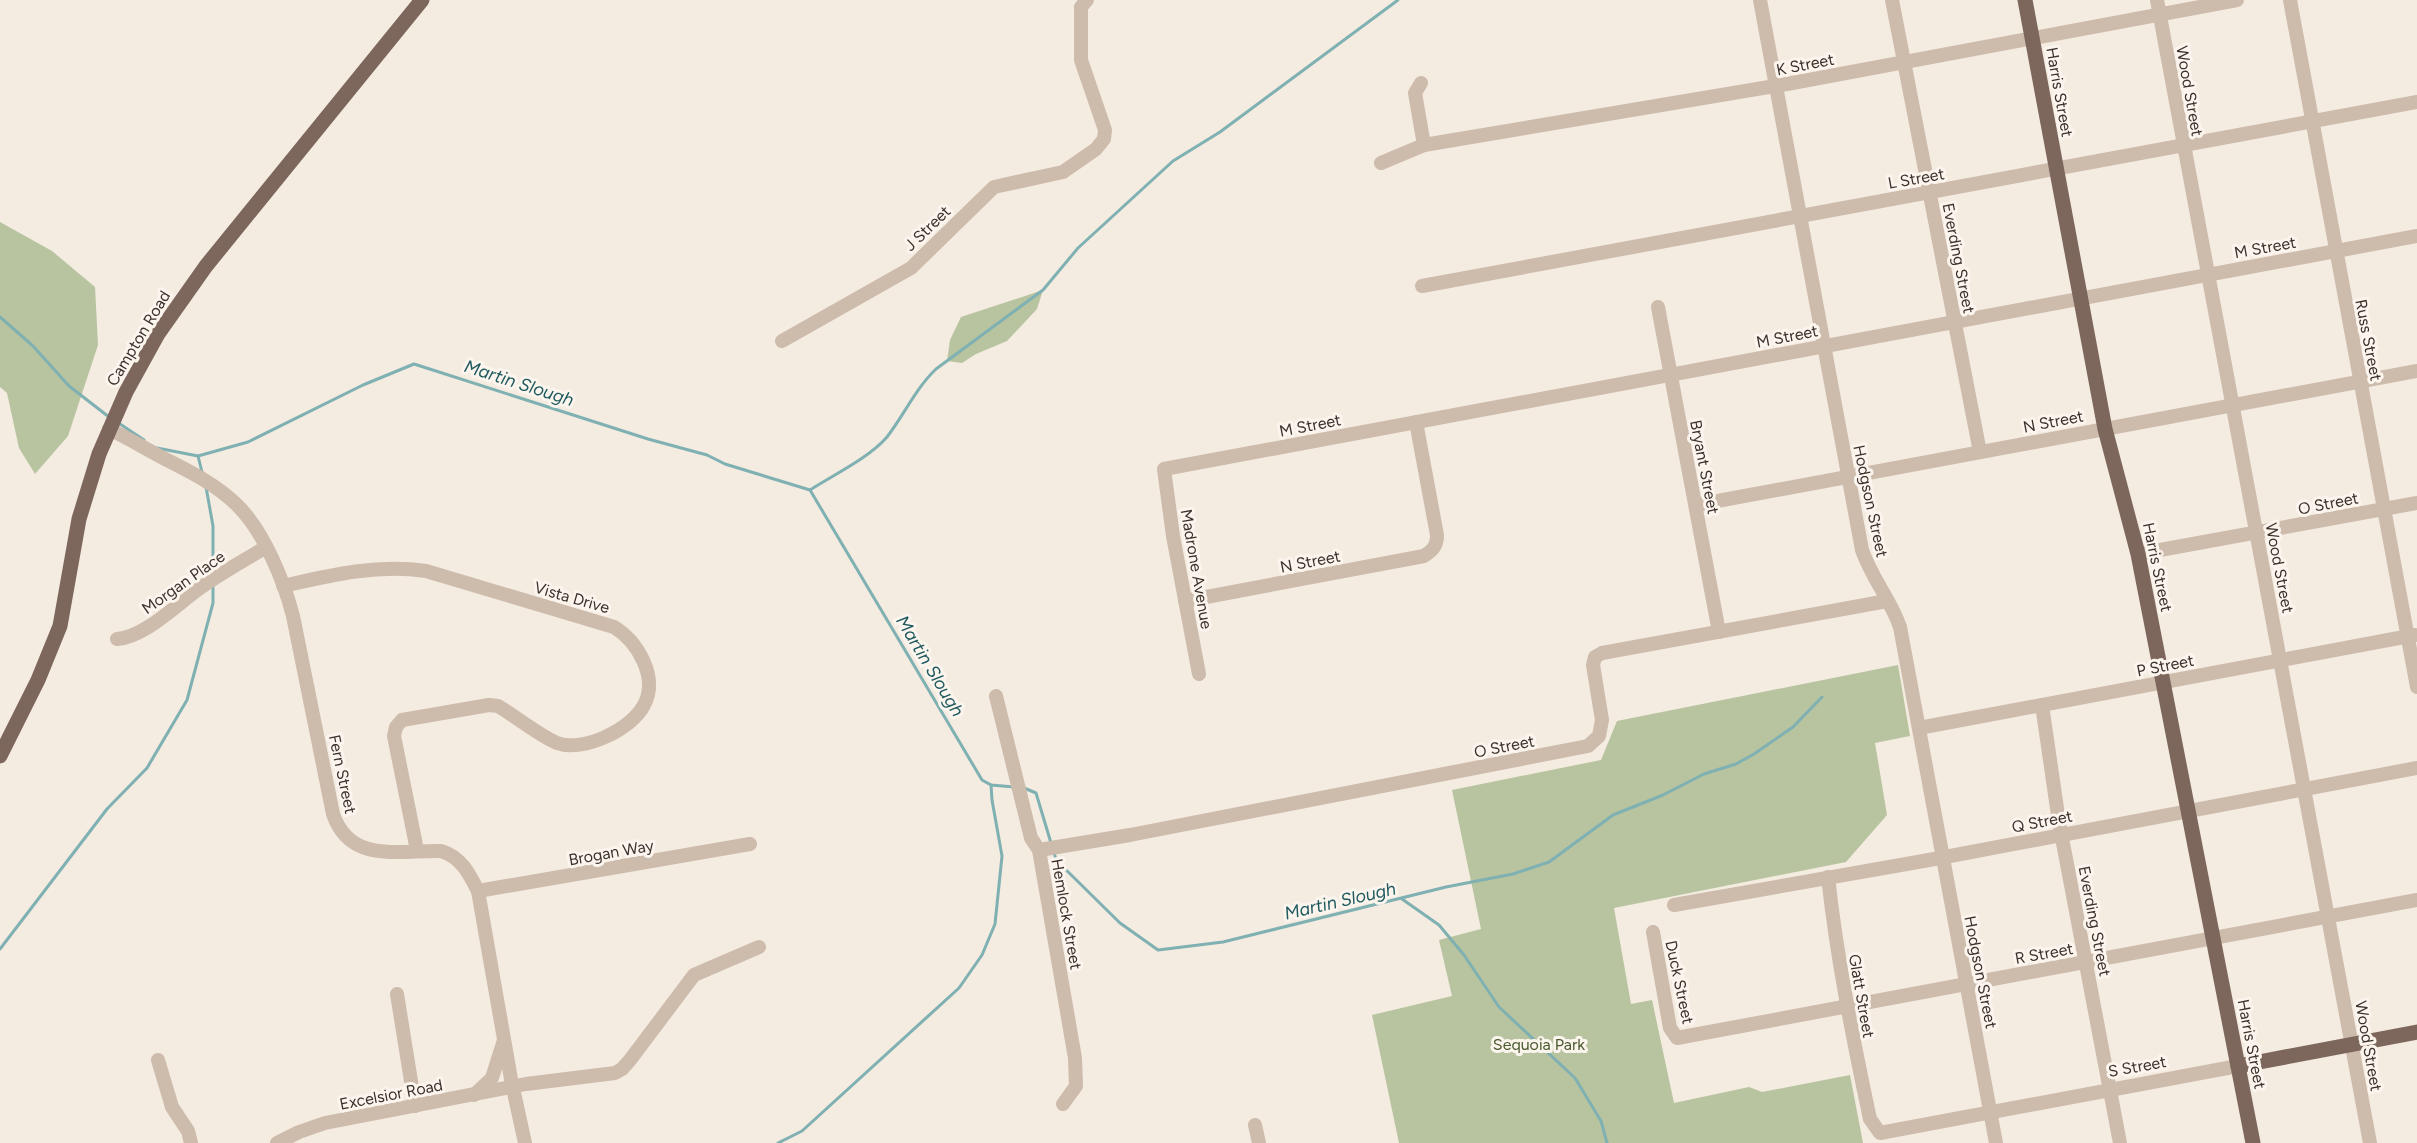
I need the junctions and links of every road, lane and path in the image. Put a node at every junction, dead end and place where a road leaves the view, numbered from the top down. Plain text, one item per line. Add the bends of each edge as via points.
1 (422, 0) edge
2 (1087, 0) edge
3 (1760, 0) edge
4 (1892, 0) edge
5 (2025, 0) edge
6 (2157, 0) edge
7 (2237, 0) edge
8 (2290, 0) edge
9 (2160, 15) junction
10 (2032, 37) junction
11 (1905, 61) junction
12 (1421, 83) dead end
13 (1776, 86) junction
14 (2417, 102) edge
15 (2312, 121) junction
16 (2183, 144) junction
17 (1424, 145) junction
18 (1381, 163) dead end
19 (2056, 168) junction
20 (1929, 193) junction
21 (1800, 216) junction
22 (2417, 236) edge
23 (2335, 251) junction
24 (2208, 275) junction
25 (1422, 286) dead end
26 (2080, 299) junction
27 (1658, 307) dead end
28 (1954, 322) junction
29 (782, 341) dead end
30 (1825, 345) junction
31 (2417, 371) edge
32 (1672, 375) junction
33 (2360, 382) junction
34 (2233, 405) junction
35 (1416, 422) junction
36 (109, 429) junction
37 (2105, 429) junction
38 (1980, 452) junction
39 (1164, 469) joint
40 (1849, 477) junction
41 (2417, 503) edge
42 (1696, 505) junction
43 (2385, 509) junction
44 (2257, 534) junction
45 (266, 547) junction
46 (2138, 554) junction
47 (283, 586) junction
48 (1185, 601) junction
49 (1887, 601) junction
50 (1719, 632) junction
51 (2412, 636) edge
52 (117, 639) dead end
53 (2280, 660) junction
54 (1199, 674) dead end
55 (2163, 682) junction
56 (2417, 687) edge
57 (996, 696) dead end
58 (2042, 705) junction
59 (1918, 728) junction
60 (0, 756) edge
61 (2417, 768) edge
62 (2304, 789) junction
63 (2188, 809) junction
64 (2061, 834) junction
65 (750, 844) dead end
66 (417, 850) junction
67 (1039, 850) junction
68 (1942, 857) junction
69 (1828, 877) junction
70 (478, 891) junction
71 (2417, 900) edge
72 (1674, 905) dead end
73 (2330, 917) junction
74 (1653, 932) dead end
75 (2213, 938) junction
76 (759, 947) dead end
77 (2086, 963) junction
78 (1967, 984) junction
79 (397, 994) dead end
80 (1847, 1007) junction
81 (2417, 1032) edge
82 (505, 1038) junction
83 (1677, 1038) joint
84 (2352, 1044) junction
85 (158, 1060) dead end
86 (2238, 1065) junction
87 (514, 1088) junction
88 (2109, 1089) junction
89 (474, 1095) junction
90 (1064, 1104) dead end
91 (415, 1106) junction
92 (1990, 1112) junction
93 (1870, 1119) joint
94 (1255, 1125) dead end
95 (190, 1143) edge
96 (277, 1143) edge
97 (525, 1143) edge
98 (1259, 1143) edge
99 (1996, 1143) edge
100 (2120, 1143) edge
101 (2253, 1143) edge
102 (2370, 1143) edge

1 - 36 main road, Campton Road via 175,308 136,373
2 - 29 street, J Street via 1081,7 1081,60 1105,130 1096,149 1063,172 994,187 910,268
3 - 13 street, Hodgson Street
4 - 11 street, Everding Street
5 - 10 main road, Harris Street
6 - 9 street, Wood Street
7 - 9 street, K Street
8 - 15 street, Russ Street
9 - 10 street, K Street
9 - 16 street, Wood Street
10 - 11 street, K Street
10 - 19 main road, Harris Street
11 - 13 street, K Street
11 - 20 street, Everding Street
12 - 17 street via 1415,93
13 - 17 street, K Street
13 - 21 street, Hodgson Street
14 - 15 street, L Street
15 - 16 street, L Street
15 - 23 street, Russ Street
16 - 19 street, L Street
16 - 24 street, Wood Street
17 - 18 street, K Street
19 - 20 street, L Street
19 - 26 main road, Harris Street
20 - 21 street, L Street
20 - 28 street, Everding Street
21 - 25 street, L Street
21 - 30 street, Hodgson Street
22 - 23 street, M Street
23 - 24 street, M Street
23 - 33 street, Russ Street
24 - 26 street, M Street
24 - 34 street, Wood Street
26 - 28 street, M Street
26 - 37 main road, Harris Street
27 - 32 street, Bryant Street
28 - 30 street, M Street
28 - 38 street, Everding Street
30 - 32 street, M Street
30 - 40 street, Hodgson Street
31 - 33 street, N Street
32 - 35 street, M Street
32 - 42 street, Bryant Street
33 - 34 street, N Street
33 - 43 street, Russ Street
34 - 37 street, N Street
34 - 44 street, Wood Street
35 - 39 street, M Street
35 - 48 street, N Street via 1437,544 1424,556
36 - 45 street, Fern Street via 226,494 241,508
36 - 60 main road, Campton Road via 79,519 60,626
37 - 38 street, N Street
37 - 46 main road, Harris Street
38 - 40 street, N Street
39 - 48 street, Madrone Avenue
40 - 42 street, N Street
40 - 49 street, Hodgson Street via 1862,550
41 - 43 street, O Street
42 - 50 street, Bryant Street
43 - 44 street, O Street
43 - 51 street, Russ Street
44 - 46 street, O Street
44 - 53 street, Wood Street
45 - 47 street, Fern Street
45 - 52 street, Morgan Place via 203,585 143,630
46 - 55 main road, Harris Street
47 - 66 street, Fern Street via 293,616 339,830 350,842 369,850
47 - 66 street, Vista Drive via 366,569 400,567 426,571 614,627 636,646 647,676 645,704 638,714 595,742 576,746 557,743 498,706 402,720 394,736
48 - 54 street, Madrone Avenue
49 - 50 street, O Street
49 - 59 street, Hodgson Street via 1900,627
50 - 67 street, O Street via 1602,652 1595,657 1602,720 1599,736 1588,746
51 - 53 street, P Street
51 - 56 street, Russ Street
53 - 55 street, P Street
53 - 62 street, Wood Street
55 - 58 street, P Street
55 - 63 main road, Harris Street
57 - 67 street, Hemlock Street via 1031,838
58 - 59 street, P Street
58 - 64 street, Everding Street
59 - 68 street, Hodgson Street
61 - 62 street, Q Street
62 - 63 street, Q Street
62 - 73 street, Wood Street
63 - 64 street, Q Street
63 - 75 main road, Harris Street
64 - 68 street, Q Street
64 - 77 street, Everding Street
65 - 70 street, Brogan Way
66 - 70 street, Fern Street via 451,854
67 - 90 street, Hemlock Street via 1075,1058 1076,1086
68 - 69 street, Q Street
68 - 78 street, Hodgson Street
69 - 72 street, Q Street
69 - 80 street, Glatt Street
70 - 82 street, Fern Street
71 - 73 street, R Street
73 - 75 street, R Street
73 - 84 street, Wood Street
74 - 83 street, Duck Street via 1670,1028
75 - 77 street, R Street
75 - 86 main road, Harris Street
76 - 87 street, Excelsior Road via 694,975 622,1069
77 - 78 street, R Street
77 - 88 street, Everding Street
78 - 80 street, R Street
78 - 92 street, Hodgson Street
79 - 91 street
80 - 83 street, R Street
80 - 93 street, Glatt Street
81 - 84 main road, S Street
82 - 87 street, Fern Street
82 - 89 street via 492,1078
84 - 86 main road, S Street
84 - 102 street, Wood Street
85 - 95 street via 172,1107 188,1131
86 - 88 street, S Street
86 - 101 main road, Harris Street
87 - 89 street, Excelsior Road
87 - 97 street, Fern Street
88 - 92 street, S Street
88 - 100 street, Everding Street
89 - 91 street, Excelsior Road
91 - 96 street, Excelsior Road via 325,1123
92 - 93 street, S Street via 1880,1133
92 - 99 street, Hodgson Street
94 - 98 street

